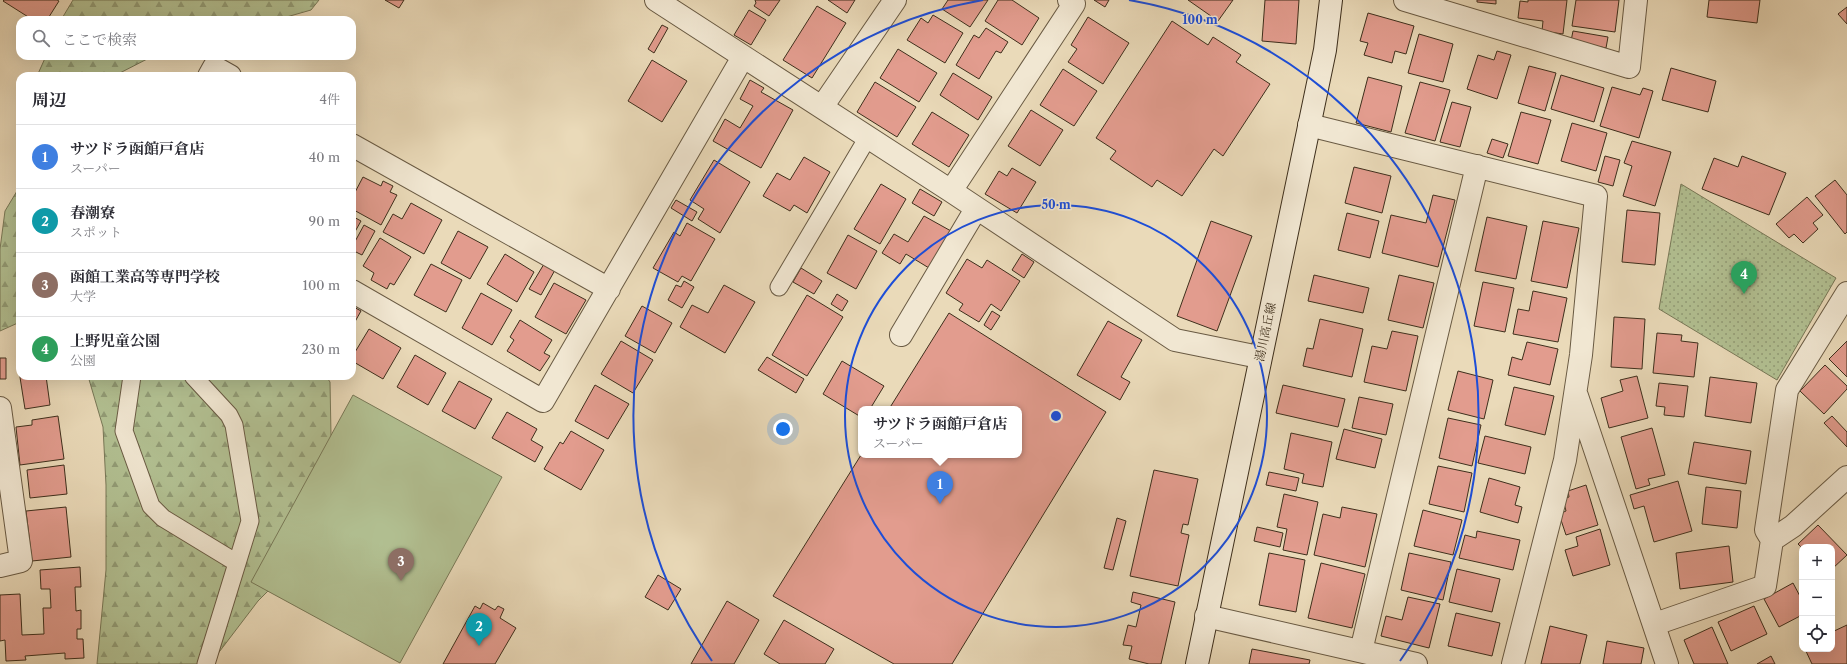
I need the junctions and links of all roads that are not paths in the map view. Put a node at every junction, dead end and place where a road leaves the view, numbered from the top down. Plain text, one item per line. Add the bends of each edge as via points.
1 (656, 0) edge
2 (896, 0) edge
3 (1069, 0) edge
4 (1331, 0) edge
5 (1405, 0) edge
6 (1636, 0) edge
7 (743, 57) junction
8 (211, 72) edge
9 (223, 72) edge
10 (822, 108) junction
11 (1309, 125) junction
12 (868, 138) junction
13 (356, 147) edge
14 (1477, 166) junction
15 (951, 191) junction
16 (976, 209) junction
17 (779, 287) dead end
18 (608, 289) junction
19 (356, 293) edge
20 (1847, 293) edge
21 (900, 335) dead end
22 (1259, 357) junction
23 (131, 380) edge
24 (197, 380) edge
25 (1576, 392) junction
26 (0, 408) edge
27 (1847, 477) edge
28 (1772, 540) junction
29 (237, 563) junction
30 (0, 566) edge
31 (1206, 616) junction
32 (1654, 624) junction
33 (1361, 651) junction
34 (206, 664) edge
35 (1197, 664) edge
36 (1416, 664) edge
37 (1513, 664) edge
38 (1667, 664) edge

1 - 7 street
2 - 10 street
3 - 15 street via 1074,4
4 - 11 street, 湯川高丘線 via 1325,50
5 - 6 street via 1629,67
7 - 10 street
7 - 18 street
8 - 9 street via 214,67
10 - 12 street
11 - 14 street
11 - 22 street, 湯川高丘線
12 - 15 street
12 - 17 lane
13 - 18 street
14 - 25 street via 1596,196
14 - 33 street
15 - 16 street
16 - 21 street
16 - 22 street via 1175,340
18 - 19 street via 543,401
20 - 28 street via 1787,390 1766,530
22 - 31 street, 湯川高丘線
23 - 29 lane via 124,431 151,506 163,518
24 - 29 lane via 229,415 234,425 250,518
25 - 32 street
25 - 37 street via 1565,460
26 - 30 street via 21,561
27 - 28 street via 1793,526
28 - 32 street via 1765,586
29 - 34 lane
31 - 33 street
31 - 35 street, 湯川高丘線
32 - 38 street
33 - 36 street

